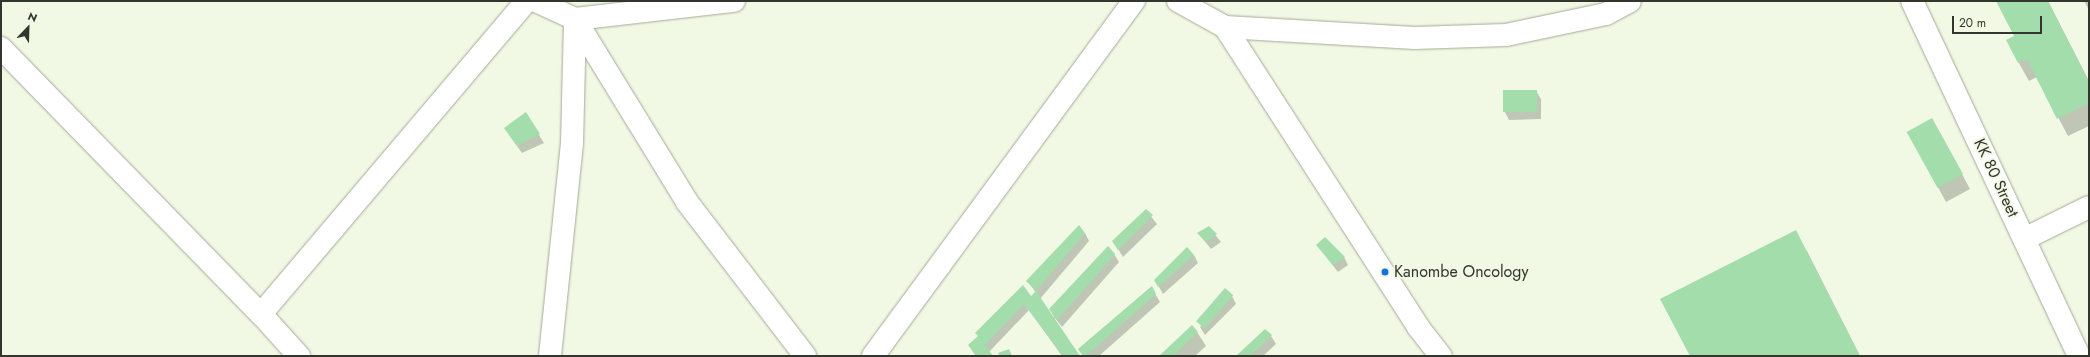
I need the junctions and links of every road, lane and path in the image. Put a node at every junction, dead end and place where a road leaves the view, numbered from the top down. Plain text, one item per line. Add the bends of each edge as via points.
1 (526, 1) edge
2 (536, 1) edge
3 (734, 1) edge
4 (1134, 1) edge
5 (1178, 1) edge
6 (1630, 1) edge
7 (1912, 1) edge
8 (575, 19) junction
9 (1224, 27) junction
10 (1, 48) edge
11 (2089, 207) edge
12 (2024, 239) junction
13 (261, 314) junction
14 (298, 356) edge
15 (550, 356) edge
16 (805, 356) edge
17 (873, 356) edge
18 (1441, 356) edge
19 (2079, 356) edge

1 - 13 street
2 - 8 street
3 - 8 street
4 - 17 street
5 - 9 street
6 - 9 street via 1606,14 1506,35 1416,38
7 - 12 street, KK 80 Street
8 - 15 street via 572,144
8 - 16 street via 686,202
9 - 18 street via 1418,327
10 - 13 street
11 - 12 street
12 - 19 street, KK 80 Street
13 - 14 street

